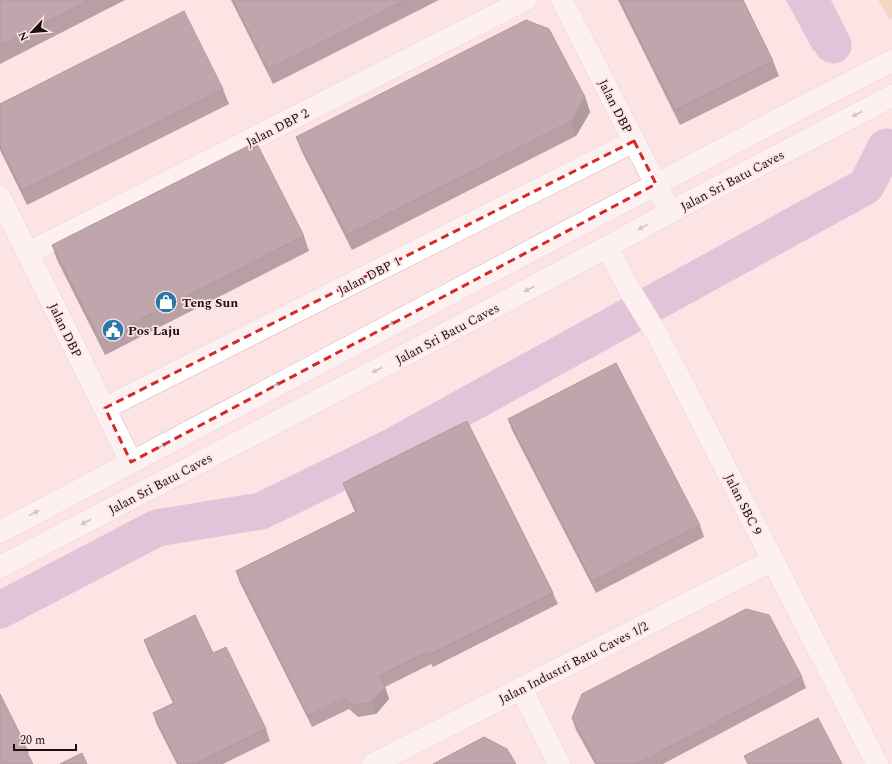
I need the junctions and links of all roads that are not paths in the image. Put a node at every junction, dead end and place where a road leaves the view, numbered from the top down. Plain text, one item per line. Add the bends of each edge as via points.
1 (525, 0) edge
2 (562, 0) edge
3 (892, 61) edge
4 (892, 96) edge
5 (634, 141) junction
6 (656, 184) junction
7 (0, 197) edge
8 (670, 212) junction
9 (607, 248) junction
10 (28, 253) junction
11 (104, 408) junction
12 (131, 462) junction
13 (0, 532) edge
14 (773, 560) junction
15 (0, 567) edge
16 (521, 688) junction
17 (373, 764) edge
18 (559, 764) edge
19 (877, 764) edge

1 - 10 street, Jalan DBP 2
2 - 5 street, Jalan DBP
3 - 6 street
4 -> 8 street, Jalan Sri Batu Caves
5 - 6 street, Jalan DBP
5 - 11 street, Jalan DBP 1
6 - 8 street, Jalan DBP
12 -> 6 street
7 - 10 street, Jalan DBP
8 -> 9 street, Jalan Sri Batu Caves
9 - 14 street, Jalan SBC 9 via 629,290 658,336
9 -> 15 street, Jalan Sri Batu Caves
10 - 11 street, Jalan DBP
11 - 12 street, Jalan DBP
13 -> 12 street
14 - 16 street, Jalan Industri Batu Caves 1/2
14 - 19 street, Jalan SBC 9
16 - 17 street, Jalan Industri Batu Caves 1/2
16 - 18 street

